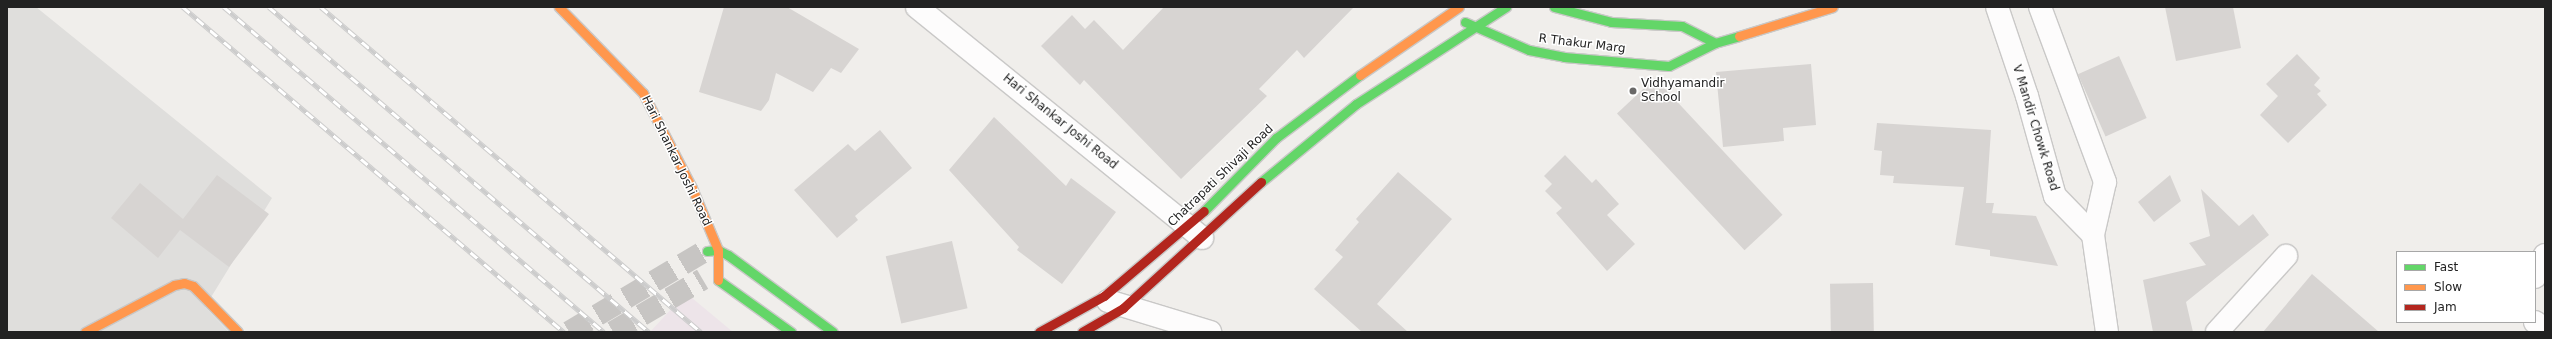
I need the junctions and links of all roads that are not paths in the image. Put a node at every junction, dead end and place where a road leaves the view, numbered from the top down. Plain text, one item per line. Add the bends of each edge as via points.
1 (559, 7) edge
2 (917, 7) edge
3 (1459, 7) edge
4 (1506, 7) edge
5 (1554, 7) edge
6 (1833, 7) edge
7 (1997, 7) edge
8 (2040, 7) edge
9 (1448, 14) junction
10 (1475, 27) junction
11 (1715, 43) junction
12 (1195, 232) junction
13 (2093, 235) junction
14 (718, 250) junction
15 (705, 251) tunnel mouth
16 (2545, 255) edge
17 (2286, 256) dead end
18 (2536, 275) edge
19 (1101, 298) junction
20 (1123, 308) junction
21 (2536, 323) edge
22 (2545, 329) edge
23 (85, 332) edge
24 (238, 332) edge
25 (791, 332) edge
26 (833, 332) edge
27 (1039, 332) edge
28 (1082, 332) edge
29 (1210, 332) edge
30 (2107, 332) edge
31 (2217, 332) edge

1 - 14 main road, Hari Shankar Joshi Road via 643,93 692,188
2 - 12 street, Hari Shankar Joshi Road
3 - 9 main road, Chatrapati Shivaji Road
4 - 10 main road
5 - 11 main road via 1611,22 1682,26
6 - 11 main road, R Thakur Marg
7 - 13 street, V Mandir Chowk Road via 2027,96 2055,196
8 - 13 street via 2105,182
9 - 10 main road, R Thakur Marg
9 - 12 main road, Chatrapati Shivaji Road via 1276,138
10 - 11 main road, R Thakur Marg via 1529,50 1564,57 1669,66
10 - 12 main road via 1356,104
12 - 19 main road, Chatrapati Shivaji Road
12 - 20 main road
13 - 30 street
14 - 15 main road
14 - 25 main road via 714,280
14 - 26 main road
16 - 18 street
17 - 31 street
19 - 20 street
19 - 27 main road, Chatrapati Shivaji Road
20 - 28 main road
20 - 29 street
21 - 22 street
23 - 24 main road via 174,285 184,283 192,286

